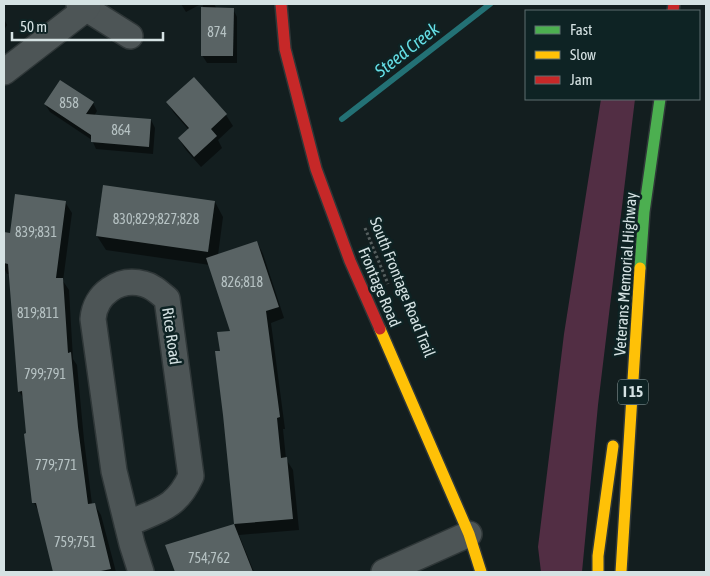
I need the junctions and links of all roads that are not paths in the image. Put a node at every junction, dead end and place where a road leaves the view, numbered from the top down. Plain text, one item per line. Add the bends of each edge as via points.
1 (281, 4) edge
2 (85, 5) edge
3 (130, 36) dead end
4 (4, 72) edge
5 (660, 100) edge
6 (644, 212) junction
7 (622, 379) dead end
8 (614, 438) dead end
9 (127, 524) junction
10 (469, 534) junction
11 (141, 572) edge
12 (384, 572) edge
13 (481, 572) edge
14 (598, 572) edge
15 (621, 572) edge

1 - 10 main road, Frontage Road via 286,49 316,168 350,261
2 - 3 street
2 - 4 street
5 - 6 main road, Veterans Memorial Highway / I 15
6 - 7 main road
6 - 15 main road, Veterans Memorial Highway / I 15
8 - 14 main road
9 - 9 street, Rice Road via 114,471 93,319 94,309 100,300 123,282 144,284 167,299 191,476 172,504
9 - 11 street, Rice Road
10 - 12 street
10 - 13 main road, Frontage Road

